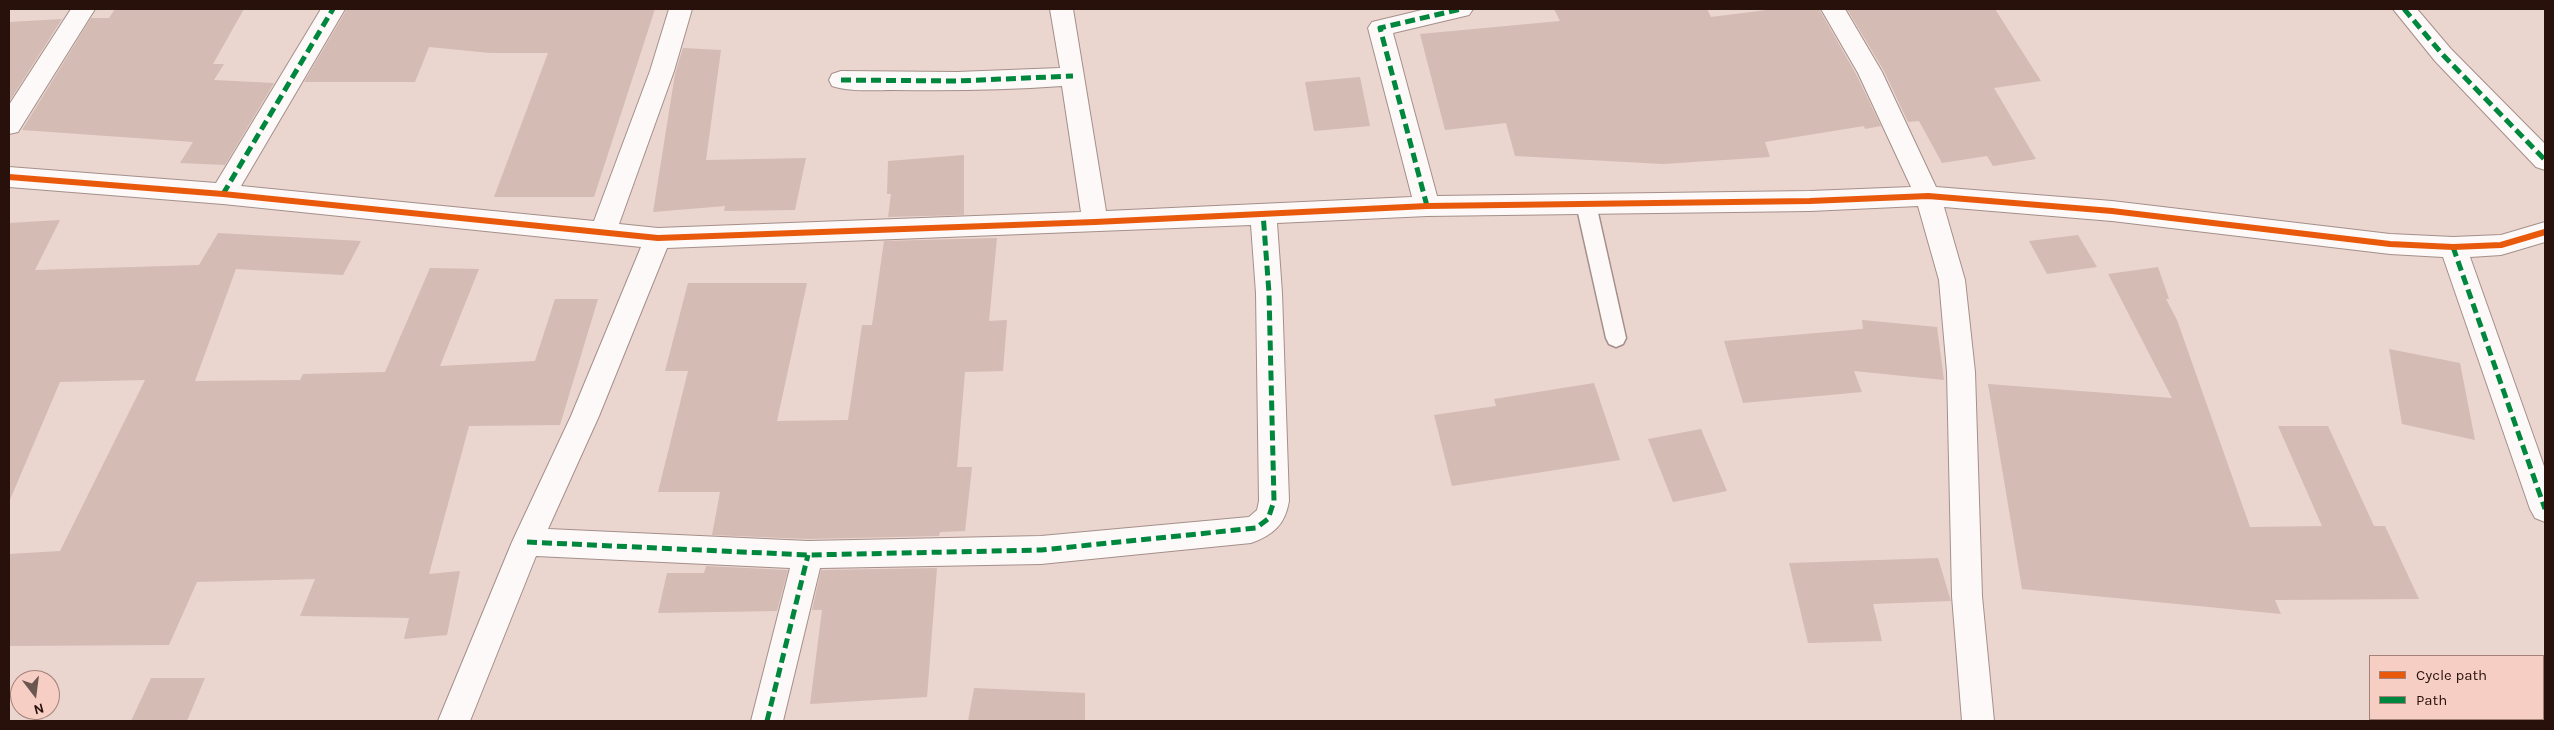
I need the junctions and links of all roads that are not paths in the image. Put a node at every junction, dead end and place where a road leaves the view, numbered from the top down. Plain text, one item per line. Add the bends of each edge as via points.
1 (83, 9) edge
2 (333, 9) edge
3 (681, 9) edge
4 (1061, 9) edge
5 (1462, 9) edge
6 (1833, 9) edge
7 (2404, 9) edge
8 (1074, 76) junction
9 (841, 80) dead end
10 (9, 125) edge
11 (2545, 160) edge
12 (9, 177) edge
13 (223, 194) junction
14 (1928, 196) junction
15 (1586, 204) junction
16 (1427, 206) junction
17 (1263, 213) junction
18 (1094, 222) junction
19 (2545, 232) edge
20 (603, 233) junction
21 (658, 238) junction
22 (2454, 248) junction
23 (1616, 338) dead end
24 (2545, 509) edge
25 (527, 542) junction
26 (808, 555) junction
27 (454, 721) edge
28 (767, 721) edge
29 (1978, 721) edge

1 - 10 street
2 - 13 street
3 - 20 street
4 - 8 street
5 - 16 street via 1380,28
6 - 14 street via 1870,72
7 - 11 street via 2443,56
8 - 9 street via 924,83
8 - 18 street
12 - 13 street
13 - 20 street
14 - 15 street
14 - 22 street via 2112,211 2390,244
14 - 29 street via 1952,280 1961,372 1967,596
15 - 16 street
15 - 23 lane
16 - 17 street
17 - 18 street
17 - 26 street via 1269,293 1274,501 1272,514 1264,525 1252,530 1042,550
18 - 21 street
19 - 22 street via 2501,245
20 - 21 street
21 - 25 street via 585,416
22 - 24 street
25 - 26 street
25 - 27 street
26 - 28 street

